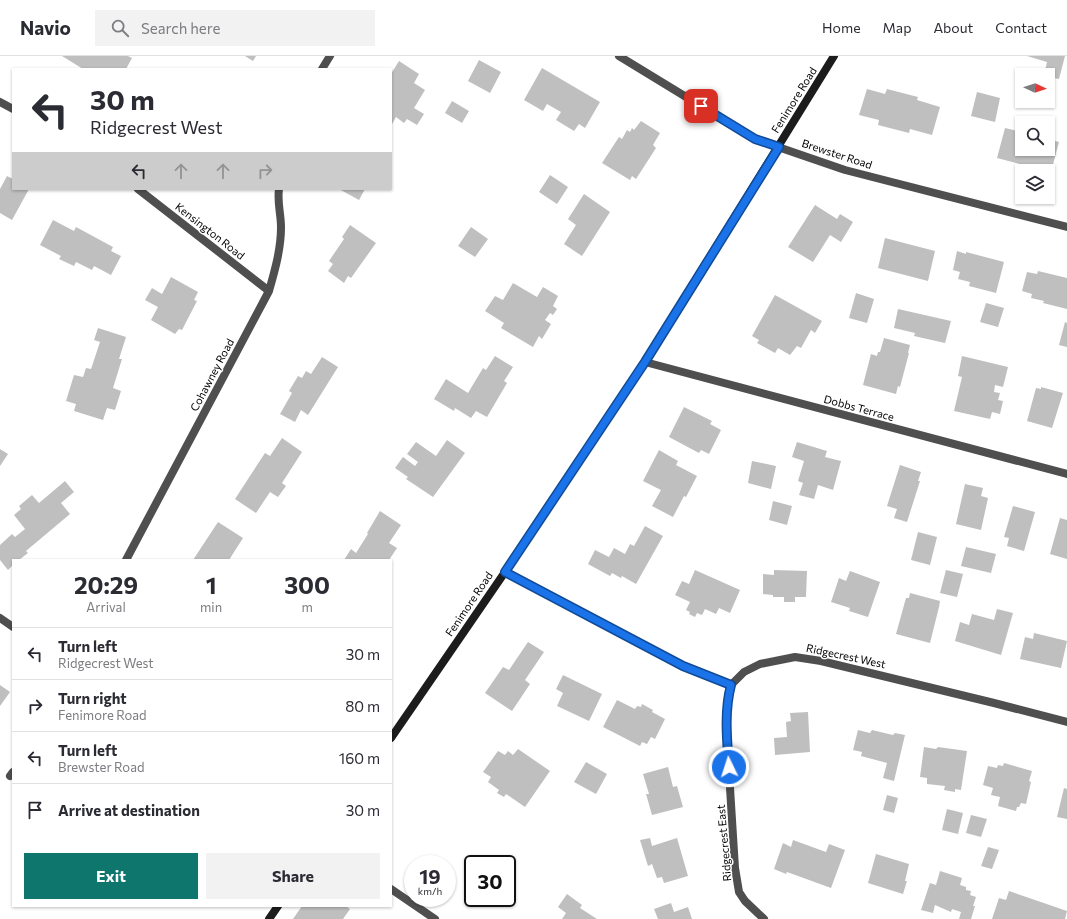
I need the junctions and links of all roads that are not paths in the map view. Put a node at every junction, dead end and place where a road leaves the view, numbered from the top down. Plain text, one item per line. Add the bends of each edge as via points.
1 (330, 56) edge
2 (620, 56) edge
3 (834, 56) edge
4 (323, 68) edge
5 (0, 102) edge
6 (12, 108) edge
7 (779, 147) junction
8 (139, 190) edge
9 (279, 190) edge
10 (1067, 227) edge
11 (269, 291) junction
12 (645, 362) junction
13 (1067, 474) edge
14 (127, 559) edge
15 (505, 572) junction
16 (0, 618) edge
17 (12, 626) edge
18 (731, 685) junction
19 (1067, 722) edge
20 (392, 737) edge
21 (392, 890) edge
22 (277, 907) edge
23 (269, 919) edge
24 (435, 919) edge
25 (764, 919) edge

1 - 4 street
2 - 7 street, Brewster Road via 755,139
3 - 7 main road, Fenimore Road
5 - 6 street
7 - 10 street, Brewster Road via 845,170
7 - 12 main road, Fenimore Road
8 - 11 street, Kensington Road
9 - 11 street, Cohawney Road via 281,226 278,256
11 - 14 street, Cohawney Road
12 - 13 street, Dobbs Terrace
12 - 15 main road, Fenimore Road
15 - 18 street via 683,666
15 - 20 main road, Fenimore Road
16 - 17 street
18 - 19 street, Ridgecrest West via 744,672 760,664 795,657 836,664
18 - 25 street, Ridgecrest East via 726,724 735,868 739,892
21 - 24 street
22 - 23 main road

